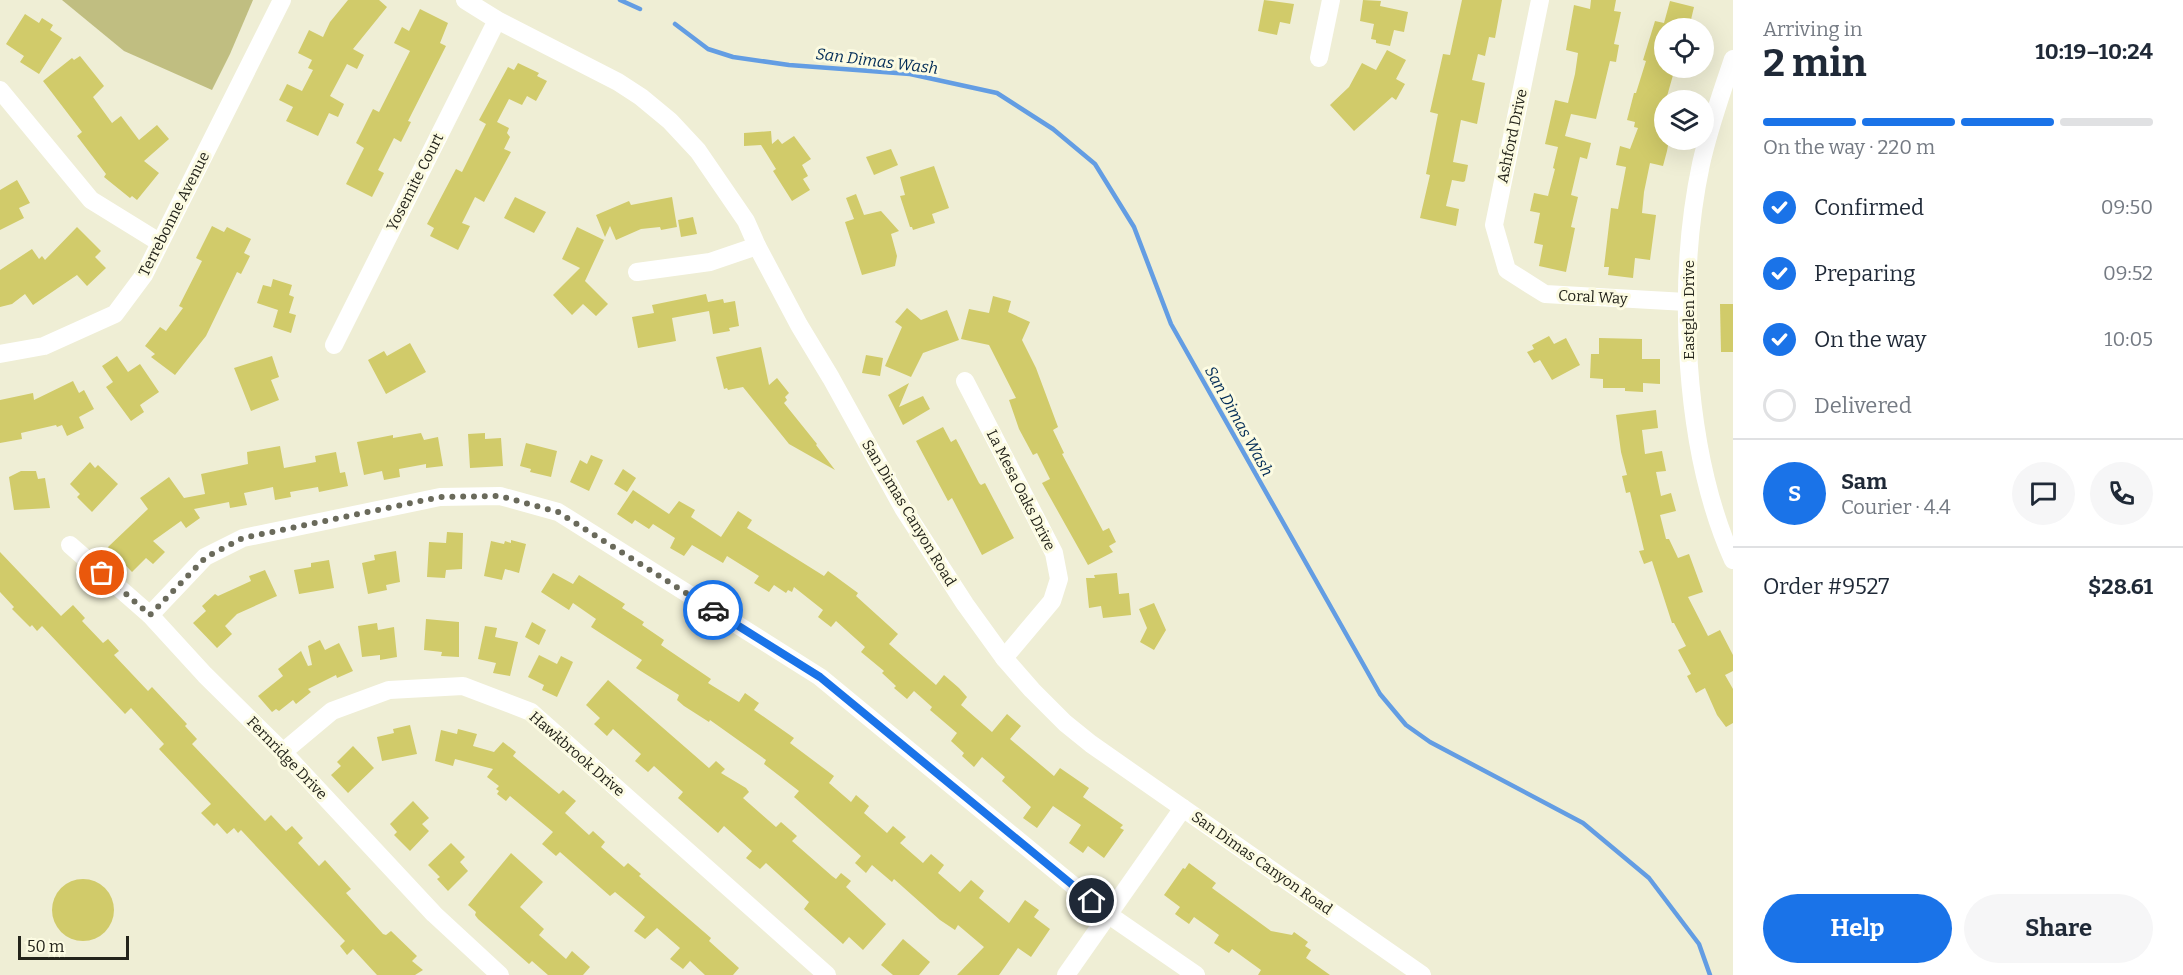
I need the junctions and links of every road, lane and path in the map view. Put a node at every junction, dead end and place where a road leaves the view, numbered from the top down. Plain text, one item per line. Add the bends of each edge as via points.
1 (282, 0) edge
2 (465, 0) edge
3 (1331, 0) edge
4 (1540, 0) edge
5 (497, 20) junction
6 (1319, 58) dead end
7 (1733, 59) edge
8 (0, 90) edge
9 (159, 242) junction
10 (757, 246) junction
11 (1507, 270) joint
12 (637, 272) dead end
13 (1686, 302) junction
14 (334, 345) dead end
15 (0, 354) edge
16 (965, 381) dead end
17 (70, 545) dead end
18 (1733, 560) edge
19 (150, 615) junction
20 (1004, 658) junction
21 (283, 752) junction
22 (1183, 808) junction
23 (1109, 915) junction
24 (500, 975) edge
25 (827, 975) edge
26 (1066, 975) edge
27 (1197, 975) edge
28 (1422, 975) edge

1 - 9 street, Terrebonne Avenue
2 - 5 street, San Dimas Canyon Road
3 - 6 street
4 - 11 street, Ashford Drive via 1494,225
5 - 10 street, San Dimas Canyon Road via 618,82 670,122 716,175
5 - 14 street, Yosemite Court
7 - 13 street, Eastglen Drive via 1710,125 1701,166
8 - 9 street via 91,201
9 - 15 street, Terrebonne Avenue via 144,275 115,314 44,346
10 - 12 street via 710,262
10 - 20 street, San Dimas Canyon Road via 903,508
11 - 13 street, Coral Way via 1545,294
13 - 18 street, Eastglen Drive via 1689,372 1699,444 1712,500
16 - 20 street, La Mesa Oaks Drive via 1054,553 1059,579 1052,601
17 - 19 street, Fernridge Drive
19 - 21 street, Fernridge Drive
19 - 23 street via 206,557 243,538 440,497 500,496 558,512 820,677
20 - 22 street, San Dimas Canyon Road via 1074,730
21 - 24 street, Fernridge Drive via 434,914
21 - 25 street, Hawkbrook Drive via 332,711 389,690 463,686 531,712
22 - 23 street
22 - 28 street, San Dimas Canyon Road
23 - 26 street
23 - 27 street

